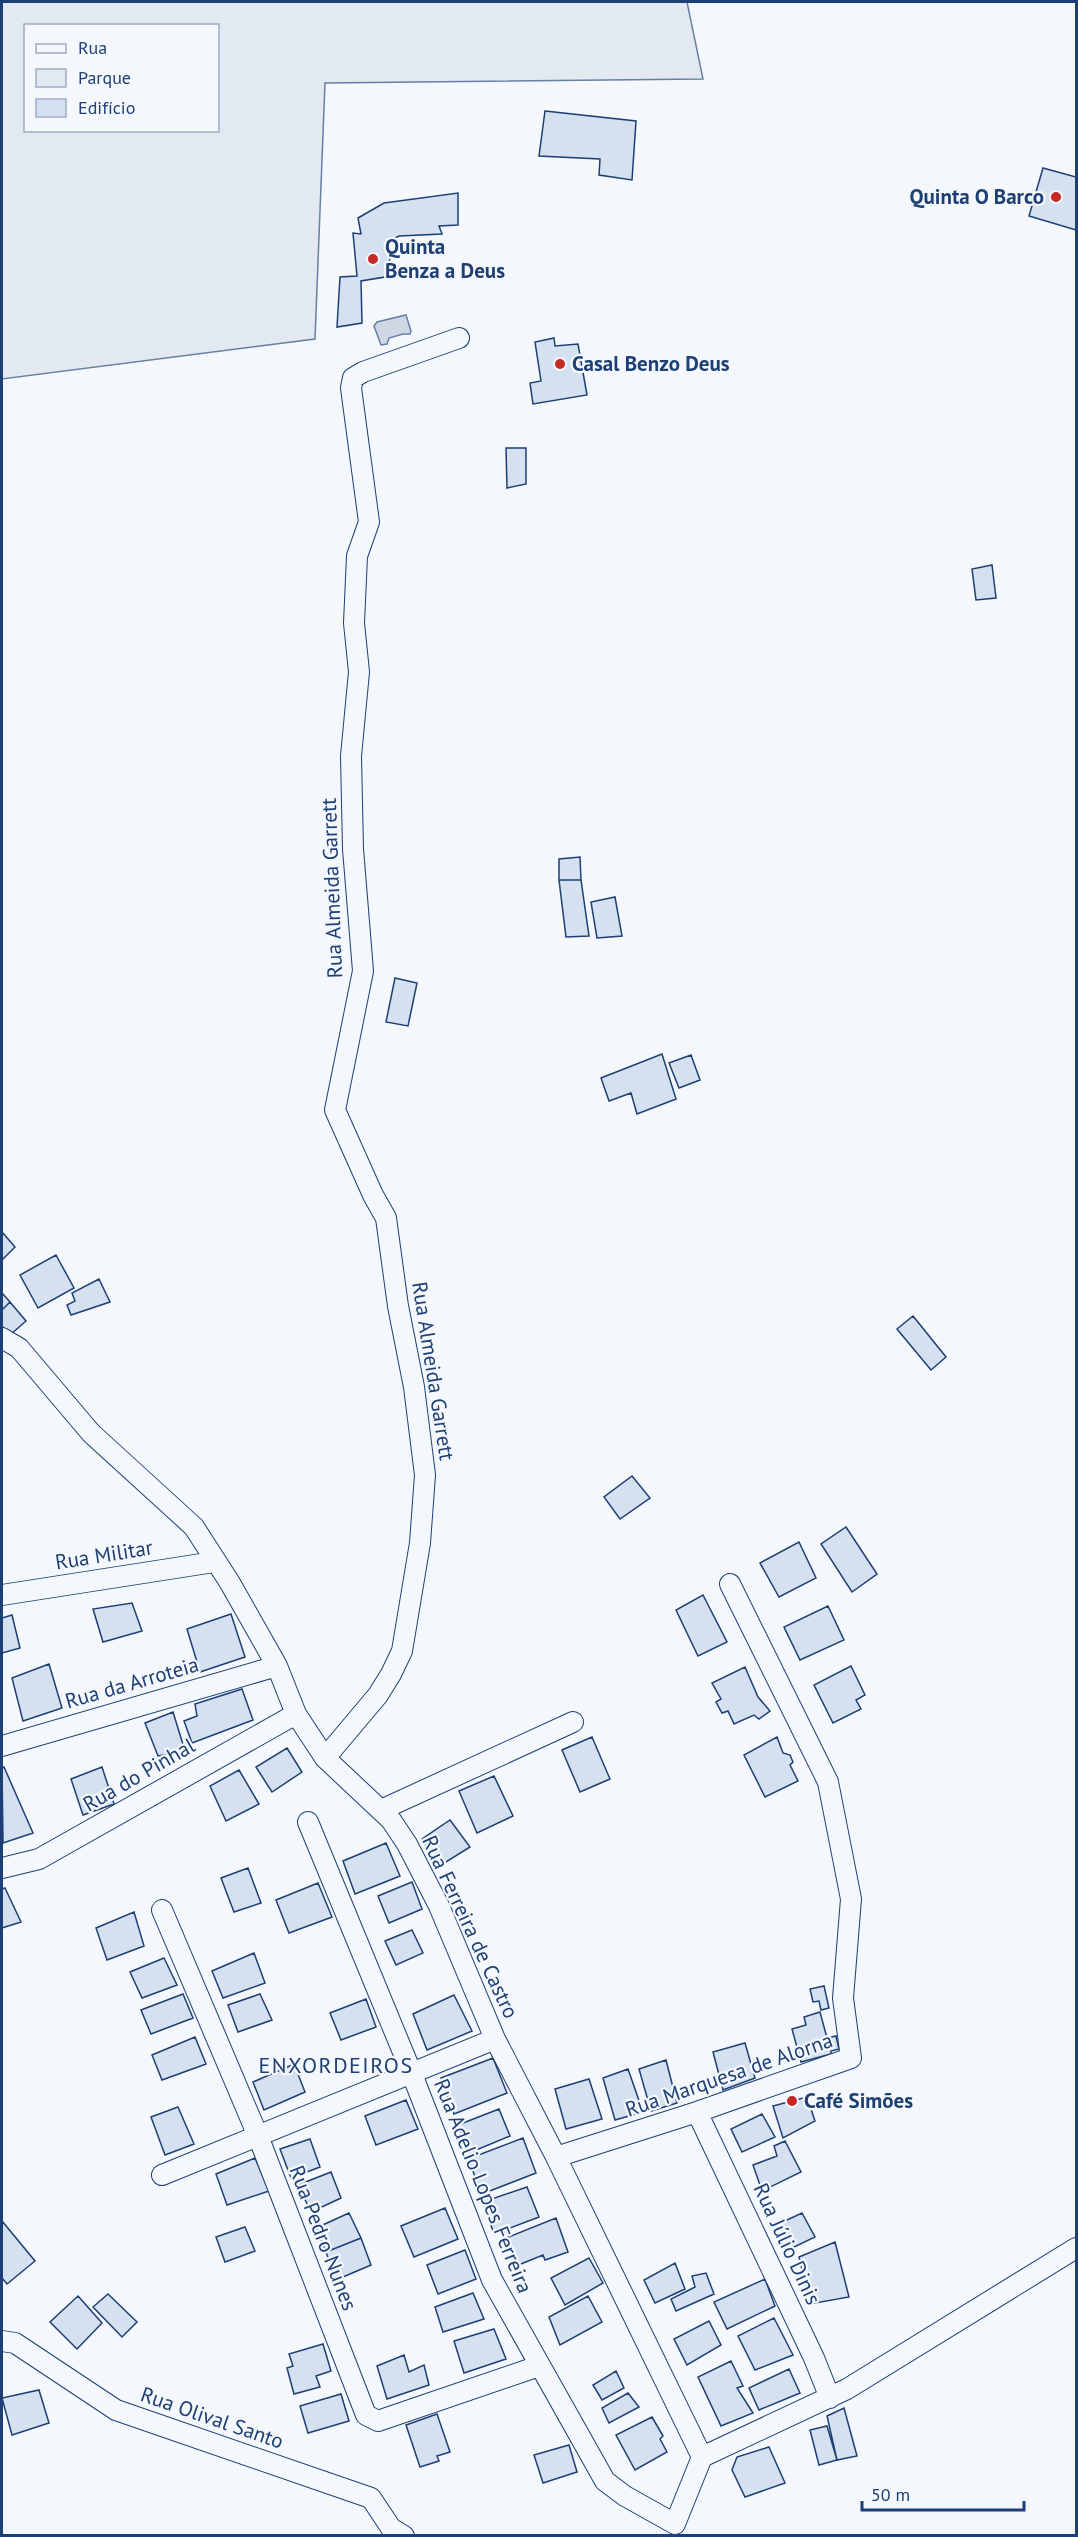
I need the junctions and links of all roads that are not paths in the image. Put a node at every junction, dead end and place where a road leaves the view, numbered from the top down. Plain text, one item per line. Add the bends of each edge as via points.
1 (459, 338) dead end
2 (2, 1338) edge
3 (214, 1562) junction
4 (730, 1584) dead end
5 (2, 1595) edge
6 (277, 1666) junction
7 (296, 1713) junction
8 (573, 1722) dead end
9 (2, 1746) edge
10 (325, 1758) junction
11 (381, 1810) junction
12 (308, 1822) dead end
13 (2, 1868) edge
14 (162, 1910) dead end
15 (495, 2039) junction
16 (412, 2074) junction
17 (697, 2112) junction
18 (258, 2136) junction
19 (556, 2157) junction
20 (162, 2175) dead end
21 (1077, 2248) edge
22 (2, 2341) edge
23 (539, 2366) junction
24 (830, 2398) junction
25 (702, 2457) junction
26 (677, 2530) edge
27 (396, 2533) edge

1 - 10 street, Rua Almeida Garrett via 363,372 353,378 351,388 369,522 357,556 354,623 358,672 351,756 353,849 363,971 335,1110 386,1218 425,1475 420,1543 402,1651 378,1695
2 - 3 street, Rua Ferreira de Castro via 19,1348 91,1433 194,1527
3 - 5 street, Rua Militar
3 - 6 street, Rua Ferreira de Castro
4 - 17 street, Rua Marquesa de Alorna via 828,1782 851,1899 843,1998 851,2058
6 - 7 street, Rua Ferreira de Castro
6 - 9 street, Rua da Arroteia
7 - 10 street, Rua Ferreira de Castro
7 - 13 street, Rua do Pinhal via 39,1859
8 - 11 street
10 - 11 street, Rua Ferreira de Castro
11 - 15 street, Rua Ferreira de Castro via 423,1872
12 - 16 street, Rua Adelio Lopes Ferreira
14 - 18 street, Rua Pedro Nunes
15 - 16 street
15 - 19 street, Rua Ferreira de Castro
16 - 18 street
16 - 23 street, Rua Adelio Lopes Ferreira via 485,2264
17 - 19 street, Rua Marquesa de Alorna
17 - 24 street, Rua Júlio Dinis
18 - 20 street
18 - 23 street, Rua Pedro Nunes via 369,2419 378,2421
19 - 25 street, Rua Ferreira de Castro
21 - 24 street
22 - 27 street, Rua Olival Santo via 15,2343 116,2410 371,2498
23 - 26 street, Rua Adelio Lopes Ferreira via 605,2481
24 - 25 street
25 - 26 street

